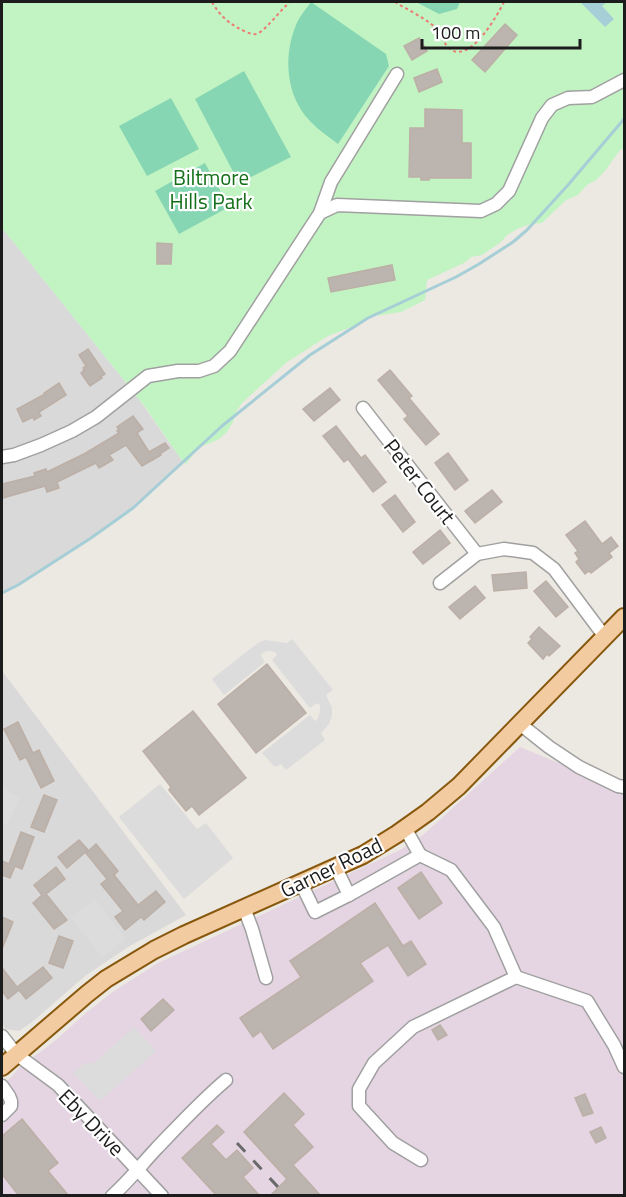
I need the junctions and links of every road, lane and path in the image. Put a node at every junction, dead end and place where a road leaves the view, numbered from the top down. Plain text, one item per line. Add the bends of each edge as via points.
1 (212, 2) edge
2 (290, 2) edge
3 (395, 2) edge
4 (504, 2) edge
5 (397, 74) dead end
6 (624, 80) edge
7 (320, 213) junction
8 (363, 408) dead end
9 (2, 457) edge
10 (477, 554) junction
11 (440, 583) dead end
12 (624, 617) edge
13 (605, 637) junction
14 (520, 724) junction
15 (624, 787) edge
16 (405, 828) junction
17 (420, 855) junction
18 (336, 868) junction
19 (301, 883) junction
20 (349, 895) junction
21 (244, 908) junction
22 (516, 977) junction
23 (266, 978) dead end
24 (2, 1036) edge
25 (16, 1054) junction
26 (2, 1067) edge
27 (624, 1067) edge
28 (226, 1080) dead end
29 (2, 1086) edge
30 (2, 1115) edge
31 (421, 1160) dead end
32 (138, 1171) junction
33 (112, 1196) edge
34 (162, 1196) edge

1 - 2 path via 222,17 252,34 263,30
3 - 4 path via 434,26 448,48 458,52 470,48 487,30
5 - 7 street via 331,182
6 - 7 street via 592,97 568,98 552,105 542,118 509,191 496,204 481,211 337,205
7 - 9 street via 230,351 214,366 148,376 72,431
8 - 10 street, Peter Court
10 - 11 street
10 - 13 street via 504,549 533,554 554,569
12 - 13 main road, Garner Road
13 - 14 main road, Garner Road
14 - 15 street via 579,767
14 - 16 main road, Garner Road via 459,786
16 - 17 street
16 - 18 main road, Garner Road
17 - 20 street
17 - 22 street via 451,870 494,927
18 - 19 main road, Garner Road
18 - 20 street
19 - 20 street via 315,912
19 - 21 main road, Garner Road
21 - 23 street
21 - 25 main road, Garner Road via 154,950 106,980
22 - 27 street via 587,1000
22 - 31 street via 413,1027 374,1063 359,1089 359,1106 393,1143
24 - 25 street, Eby Drive
25 - 26 main road, Garner Road
25 - 32 street, Eby Drive via 58,1085
28 - 32 street via 200,1102
29 - 30 street via 11,1101
32 - 33 street
32 - 34 street, Eby Drive

